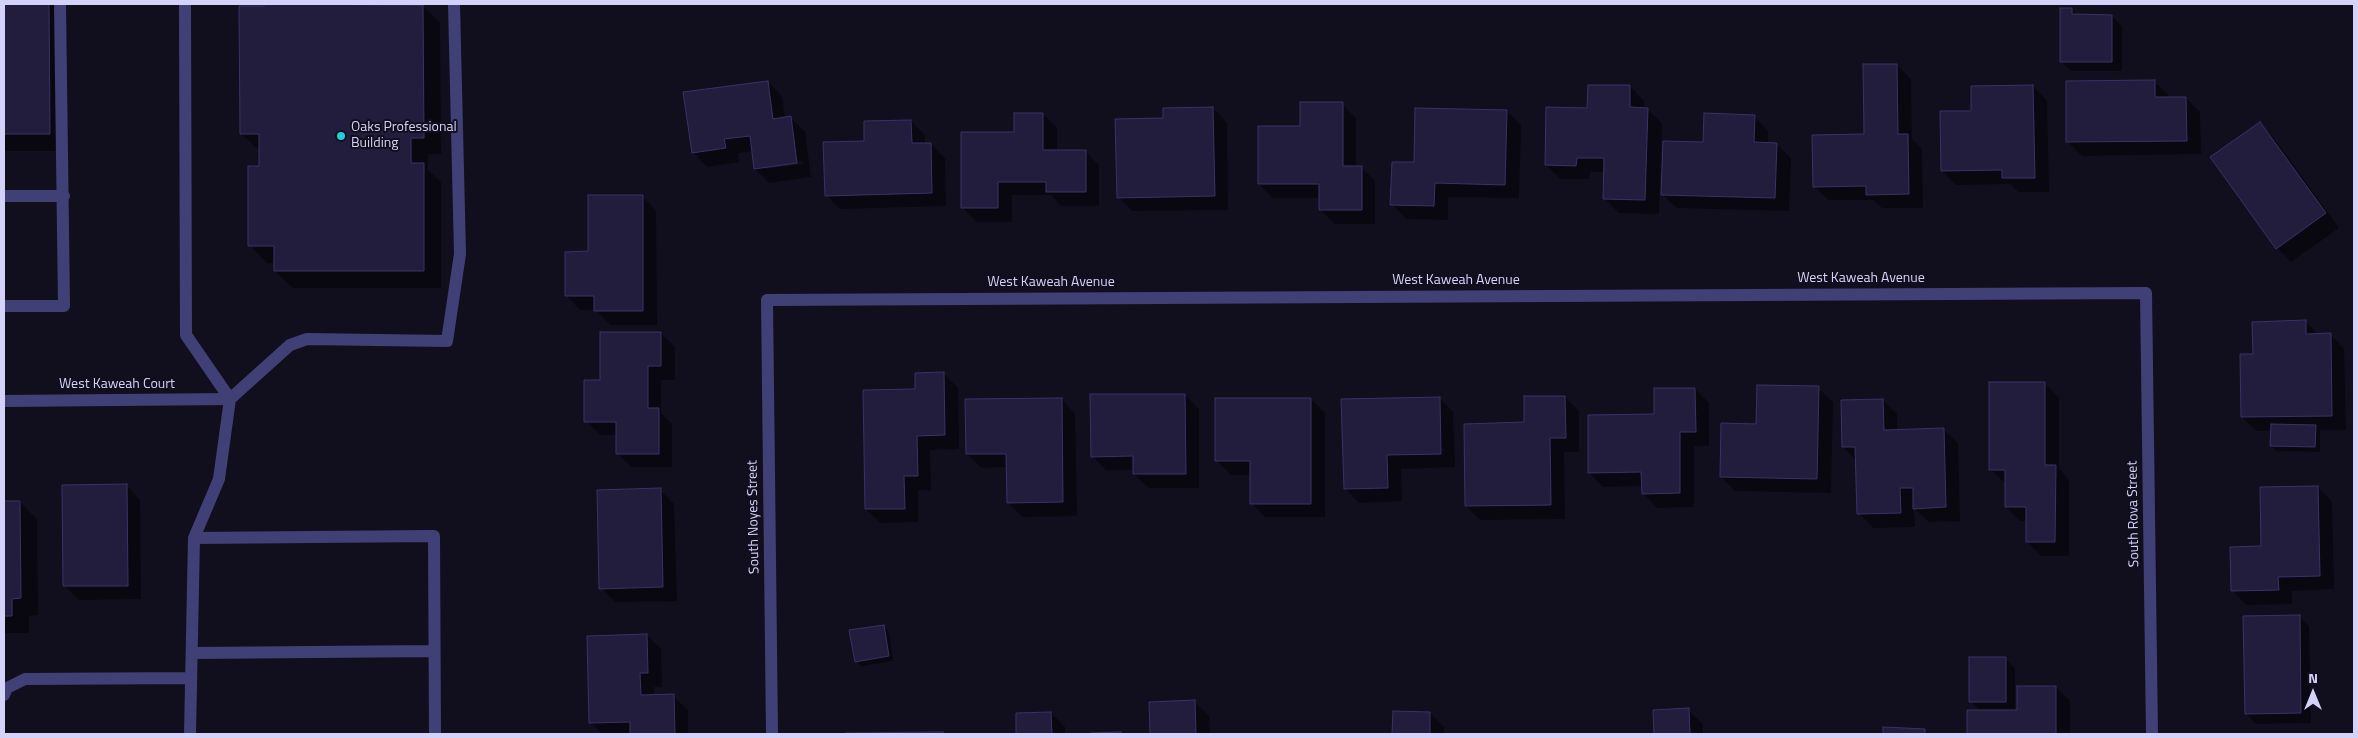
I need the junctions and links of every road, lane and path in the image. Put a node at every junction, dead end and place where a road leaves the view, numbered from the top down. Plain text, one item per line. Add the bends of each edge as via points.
1 (60, 4) edge
2 (185, 4) edge
3 (454, 4) edge
4 (4, 196) edge
5 (64, 196) junction
6 (2146, 293) joint
7 (767, 300) joint
8 (4, 306) edge
9 (230, 399) junction
10 (4, 401) edge
11 (194, 538) junction
12 (434, 652) junction
13 (193, 653) junction
14 (190, 678) junction
15 (4, 695) edge
16 (190, 734) edge
17 (434, 734) edge
18 (772, 734) edge
19 (2152, 734) edge

1 - 5 street
2 - 9 street via 186,335
3 - 9 street via 460,254 447,340 307,339 290,345
4 - 5 street
5 - 8 street via 64,306
6 - 7 street, West Kaweah Avenue
6 - 19 street, South Rova Street
7 - 18 street, South Noyes Street
9 - 10 street, West Kaweah Court
9 - 11 street via 219,479
11 - 12 street via 434,536
11 - 13 street
12 - 13 street
12 - 17 street
13 - 14 street
14 - 15 street via 25,679 7,688
14 - 16 street

